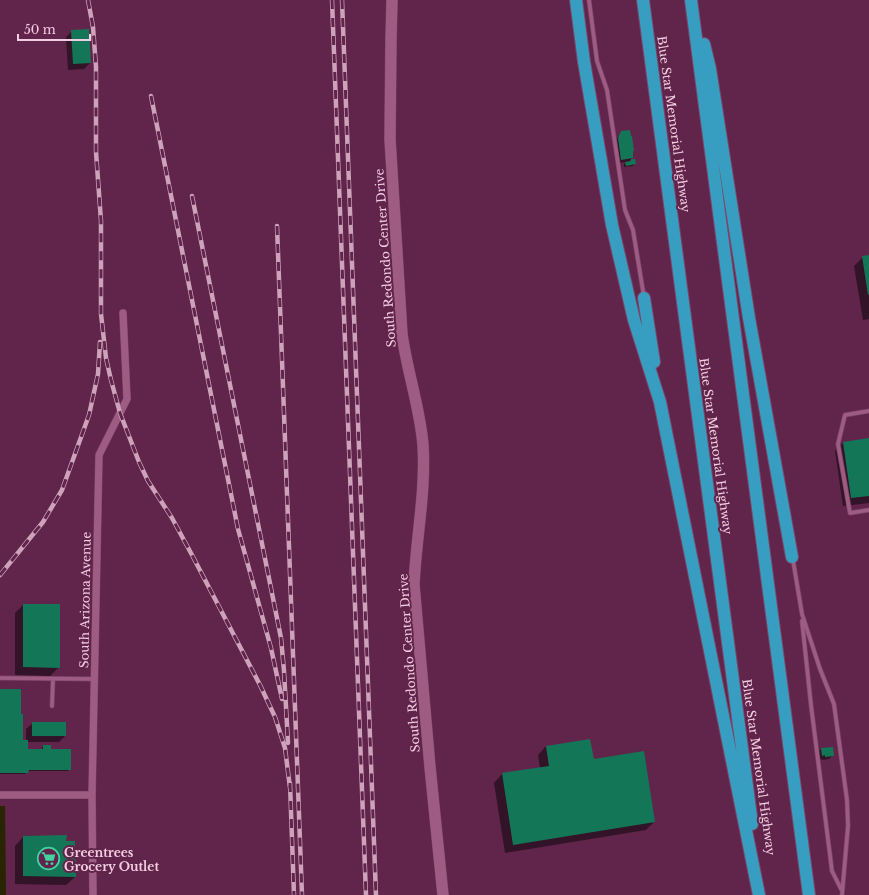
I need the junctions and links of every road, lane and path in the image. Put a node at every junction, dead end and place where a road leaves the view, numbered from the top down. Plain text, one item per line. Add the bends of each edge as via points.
1 (392, 0) edge
2 (576, 0) edge
3 (588, 0) edge
4 (643, 0) edge
5 (692, 0) edge
6 (644, 298) joint
7 (123, 312) dead end
8 (660, 402) junction
9 (869, 411) edge
10 (869, 510) edge
11 (792, 557) joint
12 (802, 614) junction
13 (0, 678) edge
14 (53, 679) junction
15 (94, 679) junction
16 (52, 706) dead end
17 (0, 795) edge
18 (92, 795) junction
19 (841, 890) junction
20 (93, 895) edge
21 (443, 895) edge
22 (760, 895) edge
23 (809, 895) edge
24 (842, 895) edge

1 - 21 street, South Redondo Center Drive via 390,139 402,334 423,446 424,474 414,585
2 - 8 highway via 612,225 634,320
3 - 6 lane via 597,61 607,90 625,210 633,230
4 - 22 highway, Blue Star Memorial Highway
5 - 11 highway via 710,69 749,318
5 - 23 highway
6 - 8 highway
7 - 15 street, South Arizona Avenue via 127,399 99,454
8 - 22 highway
9 - 10 lane via 845,415 838,444 850,513
11 - 12 lane
12 - 19 lane via 832,871
12 - 19 lane via 834,704 848,826
13 - 14 lane
14 - 15 lane
14 - 16 lane
15 - 18 street, South Arizona Avenue
17 - 18 street
18 - 20 street, South Arizona Avenue
19 - 24 lane

